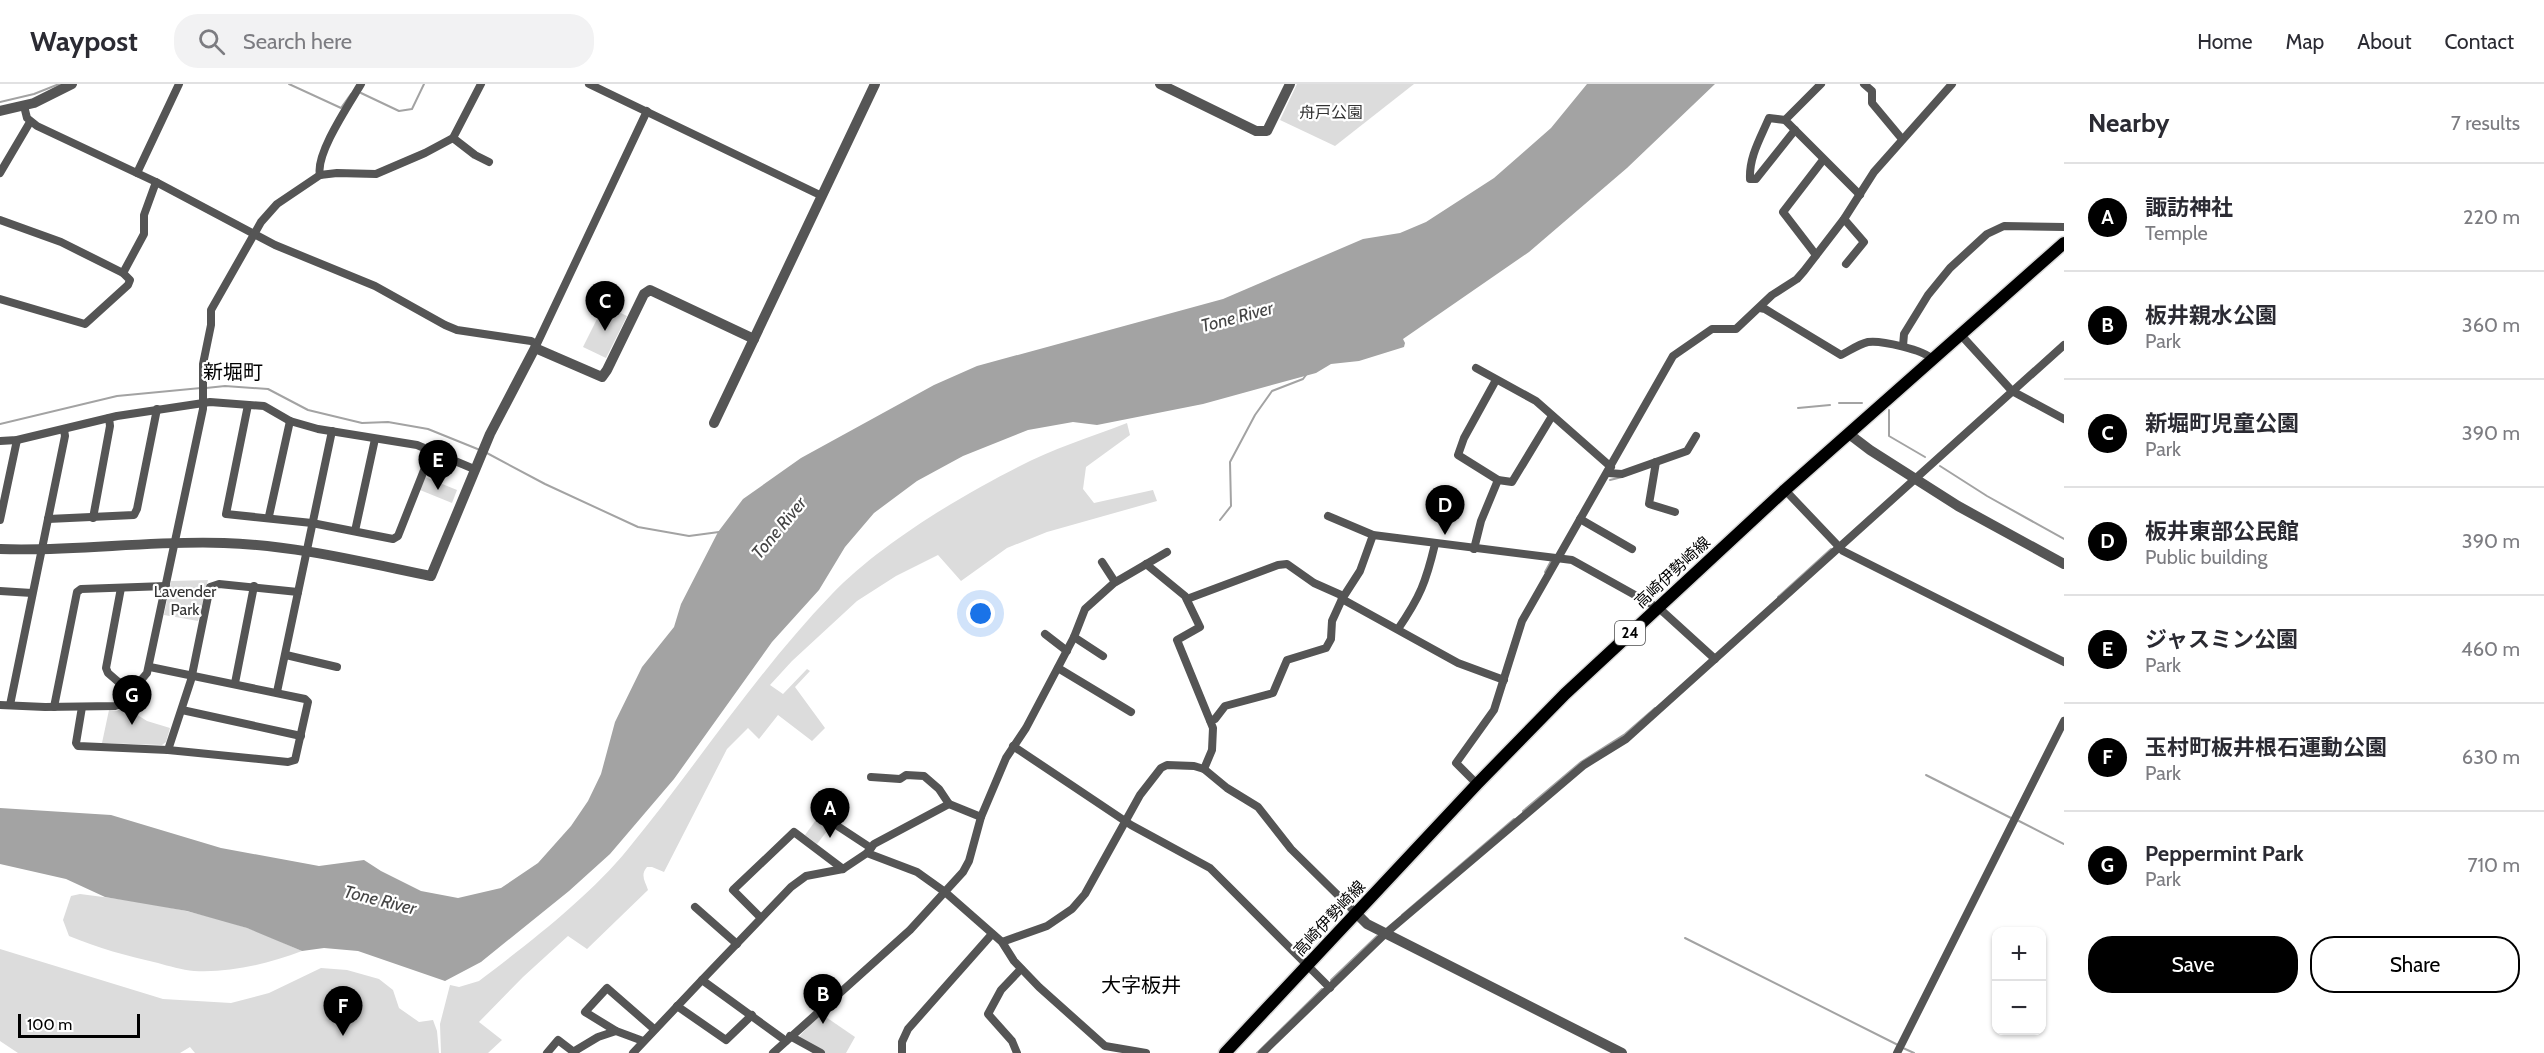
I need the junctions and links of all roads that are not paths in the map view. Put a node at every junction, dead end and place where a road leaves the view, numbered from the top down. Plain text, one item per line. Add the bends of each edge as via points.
1 (72, 84) edge
2 (180, 84) edge
3 (361, 84) edge
4 (481, 84) edge
5 (589, 84) edge
6 (875, 84) edge
7 (1160, 84) edge
8 (1290, 84) edge
9 (1821, 84) edge
10 (1864, 84) edge
11 (1952, 84) edge
12 (24, 106) junction
13 (0, 111) edge
14 (647, 111) junction
15 (1785, 120) junction
16 (30, 122) junction
17 (1795, 130) junction
18 (453, 138) junction
19 (1902, 139) junction
20 (1823, 160) junction
21 (489, 162) dead end
22 (0, 173) edge
23 (137, 173) junction
24 (320, 175) junction
25 (156, 182) junction
26 (1860, 195) junction
27 (822, 196) junction
28 (1844, 219) junction
29 (0, 220) edge
30 (2064, 227) edge
31 (255, 234) junction
32 (2064, 243) edge
33 (1816, 255) junction
34 (1846, 264) dead end
35 (123, 273) junction
36 (0, 299) edge
37 (1760, 308) junction
38 (1961, 336) junction
39 (754, 339) junction
40 (2064, 345) edge
41 (536, 346) junction
42 (1903, 346) junction
43 (1932, 360) junction
44 (1476, 368) dead end
45 (1496, 380) junction
46 (2012, 392) junction
47 (204, 398) junction
48 (248, 405) junction
49 (157, 409) junction
50 (1552, 416) junction
51 (109, 418) junction
52 (2064, 419) edge
53 (290, 421) junction
54 (714, 423) dead end
55 (64, 430) junction
56 (332, 431) junction
57 (1849, 434) junction
58 (1696, 436) dead end
59 (375, 439) junction
60 (17, 440) junction
61 (0, 441) edge
62 (432, 450) junction
63 (1656, 462) junction
64 (476, 464) junction
65 (1609, 470) junction
66 (1915, 479) junction
67 (1498, 480) junction
68 (1785, 490) junction
69 (1675, 512) dead end
70 (269, 516) junction
71 (1328, 516) dead end
72 (93, 518) junction
73 (48, 519) junction
74 (1580, 519) junction
75 (0, 520) edge
76 (312, 523) junction
77 (355, 531) junction
78 (1373, 535) junction
79 (176, 543) junction
80 (1435, 544) junction
81 (1838, 548) junction
82 (0, 549) edge
83 (1474, 549) junction
84 (1632, 549) dead end
85 (42, 550) junction
86 (307, 550) junction
87 (1167, 552) dead end
88 (1558, 557) junction
89 (1102, 562) dead end
90 (1146, 564) junction
91 (2064, 564) edge
92 (1115, 582) junction
93 (166, 586) junction
94 (254, 586) junction
95 (121, 588) junction
96 (0, 591) edge
97 (32, 592) junction
98 (298, 592) junction
99 (1187, 599) junction
100 (1342, 599) junction
101 (1657, 608) junction
102 (1398, 629) junction
103 (1045, 634) dead end
104 (1074, 637) junction
105 (1067, 651) junction
106 (286, 655) junction
107 (1102, 656) dead end
108 (1715, 659) junction
109 (2064, 662) edge
110 (150, 667) junction
111 (338, 667) dead end
112 (1058, 668) junction
113 (192, 674) junction
114 (1504, 680) junction
115 (235, 683) junction
116 (130, 692) junction
117 (278, 692) junction
118 (0, 705) edge
119 (9, 705) junction
120 (54, 707) junction
121 (82, 707) junction
122 (182, 710) junction
123 (1131, 712) dead end
124 (1210, 720) junction
125 (2064, 721) edge
126 (301, 736) junction
127 (1013, 746) junction
128 (168, 750) junction
129 (1204, 769) junction
130 (871, 777) dead end
131 (1477, 784) junction
132 (949, 804) junction
133 (981, 817) junction
134 (1125, 821) junction
135 (836, 825) dead end
136 (869, 850) junction
137 (843, 869) junction
138 (945, 892) junction
139 (695, 908) dead end
140 (1356, 913) junction
141 (761, 918) junction
142 (1386, 933) junction
143 (992, 934) junction
144 (1002, 942) junction
145 (737, 944) junction
146 (1307, 965) junction
147 (1021, 969) junction
148 (702, 980) junction
149 (1330, 988) junction
150 (677, 1006) junction
151 (752, 1015) junction
152 (654, 1029) junction
153 (616, 1031) junction
154 (788, 1039) junction
155 (643, 1041) junction
156 (1113, 1051) edge
157 (574, 1052) edge
158 (547, 1053) edge
159 (633, 1053) edge
160 (773, 1053) edge
161 (821, 1053) edge
162 (902, 1053) edge
163 (1017, 1053) edge
164 (1146, 1053) edge
165 (1225, 1053) edge
166 (1262, 1053) edge
167 (1622, 1053) edge
168 (1897, 1053) edge

1 - 12 street
2 - 23 street
3 - 24 street via 334,129
4 - 18 street
5 - 14 street
6 - 27 street
7 - 8 street via 1264,132
9 - 15 street
10 - 19 street via 1872,91 1872,103
11 - 19 street
12 - 13 street
12 - 16 street
14 - 27 street
14 - 41 street
15 - 17 street
15 - 17 street via 1769,118 1753,152 1750,179 1756,178
16 - 22 street
16 - 23 street
17 - 20 street
18 - 21 street
18 - 24 street via 376,174
19 - 26 street
20 - 26 street
20 - 33 street via 1783,212
23 - 25 street
24 - 31 street via 277,204
25 - 31 street
25 - 35 street via 144,215 144,234
26 - 28 street
27 - 39 street
28 - 33 street
28 - 34 street via 1864,242
29 - 35 street via 62,242
30 - 42 street via 2004,226 1987,234 1928,295 1904,334
31 - 41 street via 375,286 445,326 531,341
31 - 47 street via 210,314 204,355
32 - 38 main road, 高崎伊勢崎線 / 24
33 - 37 street via 1797,279
35 - 36 street via 130,280 128,285 85,324
37 - 42 street via 1842,355 1867,342
37 - 65 street via 1736,329 1712,329 1676,352
38 - 43 main road, 高崎伊勢崎線 / 24
38 - 46 street
39 - 41 street via 650,290 644,294 602,377
39 - 54 street
40 - 46 street
41 - 64 street
42 - 43 street via 1925,353
43 - 57 main road, 高崎伊勢崎線 / 24
44 - 45 street
45 - 50 street via 1536,400
45 - 67 street via 1458,455
46 - 52 street
46 - 66 street
47 - 48 street
47 - 49 street
47 - 79 street
48 - 53 street via 264,406
48 - 70 street via 226,514
49 - 51 street
49 - 72 street via 136,513 130,517
50 - 65 street
50 - 67 street via 1512,482
51 - 55 street
51 - 72 street
53 - 56 street
53 - 70 street
55 - 60 street
55 - 73 street
56 - 59 street
56 - 76 street
57 - 66 street
57 - 68 main road, 高崎伊勢崎線 / 24
58 - 63 street via 1687,451
59 - 62 street
59 - 77 street
60 - 61 street
60 - 75 street
62 - 64 street
62 - 77 street via 396,538
63 - 65 street via 1622,474
63 - 69 street via 1649,504
64 - 86 street via 431,576
65 - 74 street
66 - 81 street
66 - 91 street
67 - 83 street
68 - 81 street
68 - 101 main road, 高崎伊勢崎線 / 24
70 - 76 street
71 - 78 street
72 - 73 street
73 - 85 street
74 - 84 street
74 - 88 street
76 - 77 street
76 - 86 street
78 - 80 street
78 - 100 street via 1360,571
79 - 85 street
79 - 86 street
79 - 93 street
80 - 83 street
80 - 102 street via 1419,598
81 - 108 street
81 - 109 street
82 - 85 street
83 - 88 street
85 - 97 street
86 - 98 street
87 - 90 street
88 - 101 street via 1572,560
88 - 114 street via 1522,621
89 - 92 street
90 - 92 street
90 - 99 street
92 - 104 street via 1085,609
93 - 95 street
93 - 110 street
94 - 98 street
94 - 113 street via 210,587
94 - 115 street
95 - 116 street via 106,668
95 - 120 street via 77,592
96 - 97 street
97 - 119 street
98 - 106 street
99 - 100 street via 1282,564
99 - 124 street via 1200,627 1177,640
100 - 102 street
100 - 124 street via 1326,648 1287,660 1273,693 1225,706
101 - 108 street
101 - 131 main road, 高崎伊勢崎線 / 24 via 1550,708
102 - 114 street via 1458,663
103 - 105 street
104 - 105 street
104 - 107 street
105 - 112 street
106 - 111 street
106 - 117 street
108 - 142 street via 1626,739 1584,765
110 - 113 street
110 - 116 street
112 - 123 street
112 - 127 street
113 - 115 street
113 - 122 street
114 - 131 street via 1491,717 1456,763
115 - 117 street
116 - 121 street via 115,706
117 - 126 street via 308,702
118 - 119 street
119 - 120 street
120 - 121 street
121 - 128 street via 78,746
122 - 126 street
122 - 128 street
124 - 129 street via 1212,750
125 - 168 street
126 - 128 street via 296,759 291,762
127 - 133 street
127 - 134 street
129 - 134 street via 1163,765
129 - 140 street via 1258,807 1292,849
130 - 132 street via 924,776
131 - 140 main road, 高崎伊勢崎線 / 24
132 - 133 street
132 - 136 street
133 - 138 street via 969,861
134 - 144 street via 1085,894 1072,909 1047,926
134 - 146 street via 1210,868
135 - 136 street
136 - 137 street
136 - 138 street via 917,872
137 - 141 street via 806,876
137 - 141 street via 794,832 733,890
138 - 143 street
138 - 154 street via 910,930
139 - 145 street
140 - 142 street
140 - 146 main road, 高崎伊勢崎線 / 24
141 - 145 street
142 - 149 street
142 - 167 street
143 - 144 street
143 - 162 street via 908,1029
144 - 147 street
145 - 148 street
146 - 149 street
146 - 165 main road, 高崎伊勢崎線 / 24
147 - 156 street
147 - 163 street via 1001,990 988,1014 1012,1041
148 - 150 street
148 - 151 street
149 - 166 street
150 - 151 street via 726,1040
150 - 152 street
151 - 154 street
152 - 153 street via 607,988 585,1012
152 - 155 street
153 - 155 street
153 - 157 street
154 - 160 street
154 - 161 street
155 - 159 street
156 - 164 street
157 - 158 street via 558,1040

